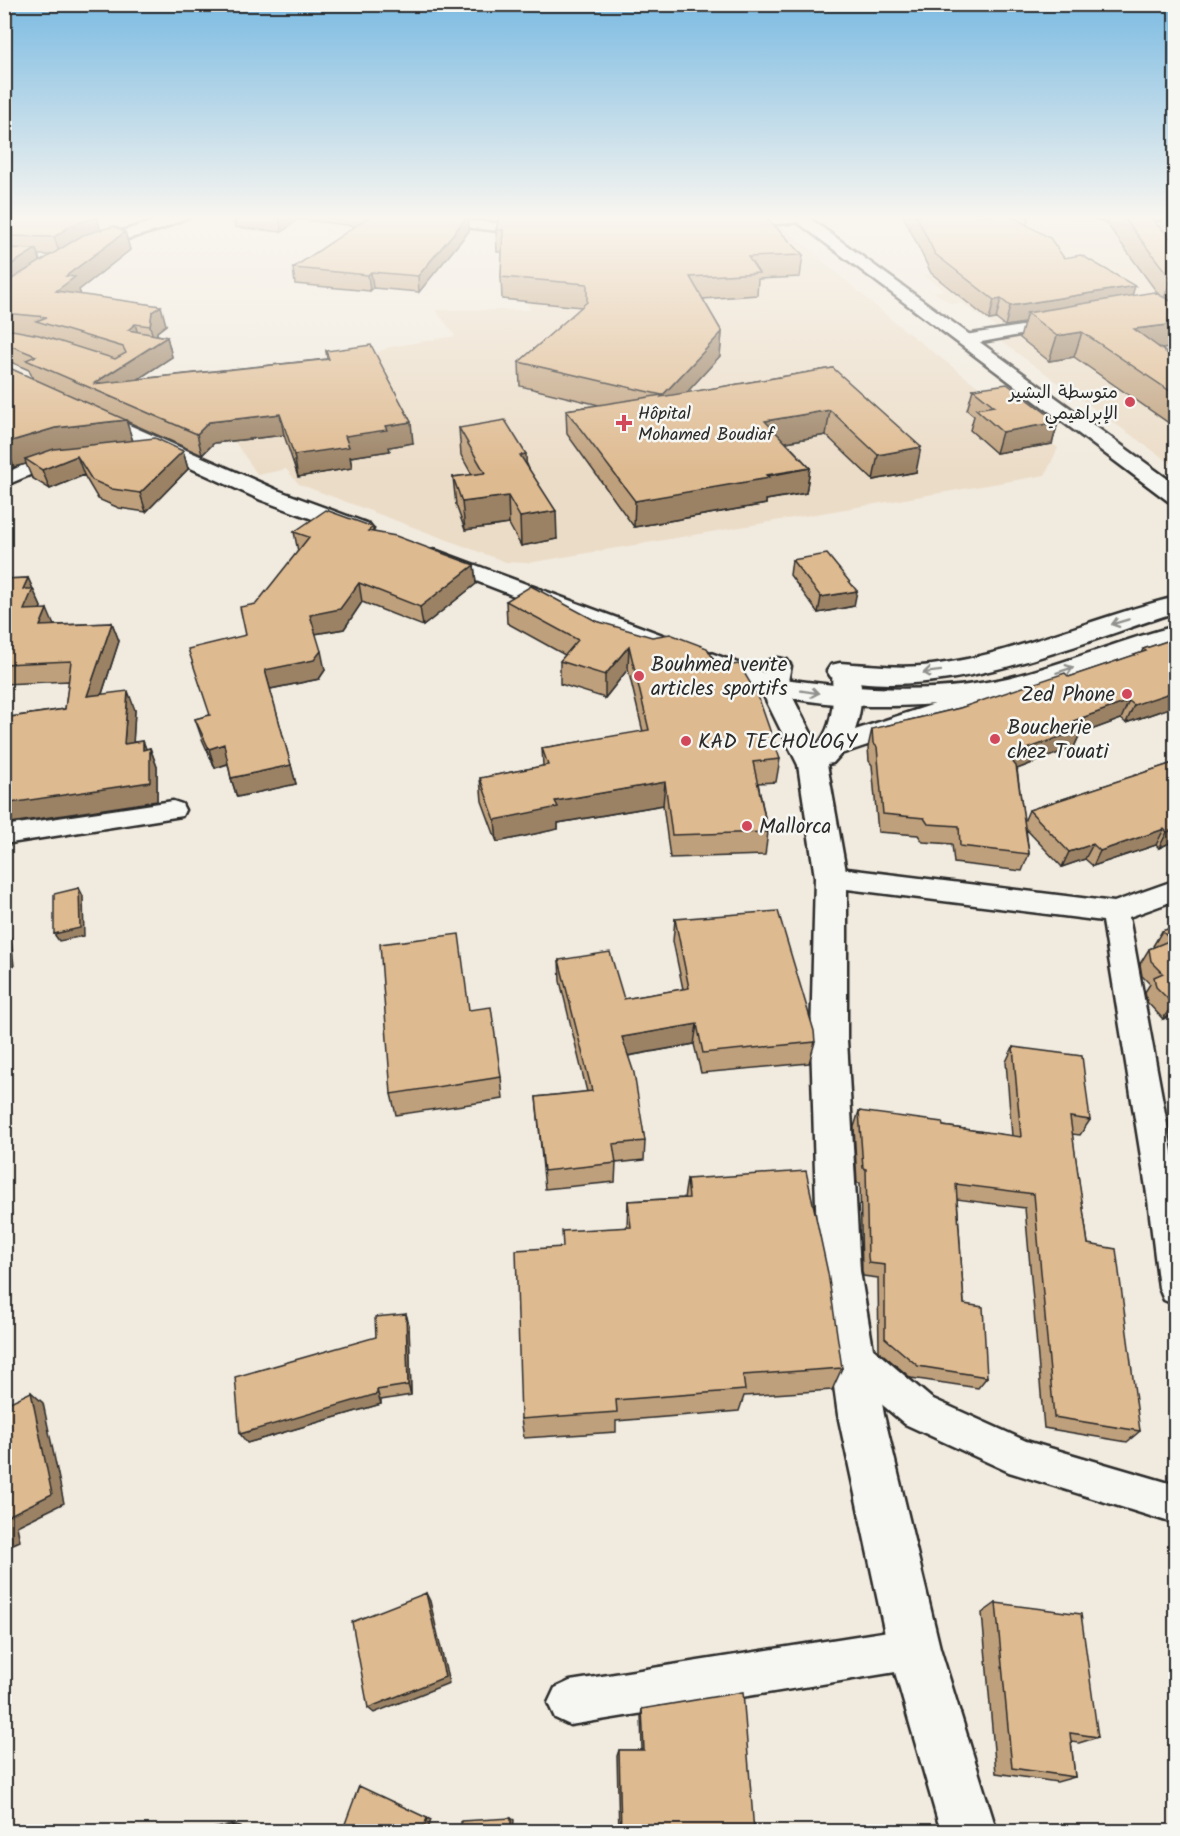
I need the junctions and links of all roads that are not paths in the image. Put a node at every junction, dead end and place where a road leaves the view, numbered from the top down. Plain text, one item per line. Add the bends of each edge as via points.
1 (911, 301) edge
2 (1070, 322) edge
3 (964, 340) junction
4 (4, 376) edge
5 (169, 449) junction
6 (136, 452) edge
7 (80, 458) edge
8 (4, 481) edge
9 (1176, 496) edge
10 (379, 536) edge
11 (411, 548) edge
12 (1176, 604) edge
13 (1176, 634) edge
14 (776, 676) junction
15 (1024, 682) junction
16 (847, 683) junction
17 (823, 756) junction
18 (172, 810) dead end
19 (4, 835) edge
20 (831, 877) junction
21 (1176, 890) edge
22 (1115, 912) junction
23 (1170, 1200) edge
24 (1176, 1288) edge
25 (852, 1355) junction
26 (1176, 1505) edge
27 (914, 1648) junction
28 (570, 1703) dead end
29 (969, 1832) edge

1 - 3 street
2 - 3 street
3 - 9 street
4 - 5 street
5 - 6 street
5 - 10 street via 269,495
7 - 8 street via 31,468
11 - 14 street via 675,649
12 -> 16 street via 985,663 929,673 872,674
15 -> 13 street
14 - 16 street via 820,693
14 - 17 street
15 - 16 street via 970,692 891,698
15 - 17 street
16 - 17 street via 845,720
17 - 20 street
18 - 19 street
20 - 22 street
20 - 25 street via 829,1040 839,1271
21 - 22 street
22 - 23 street
23 - 24 street
25 - 26 street via 918,1411 1012,1455
25 - 27 street via 861,1415
27 - 28 street
27 - 29 street

